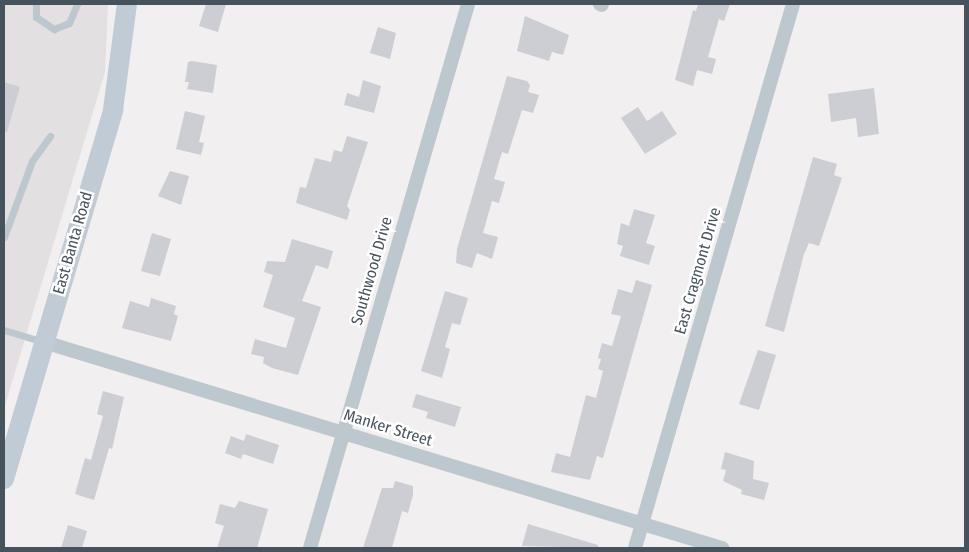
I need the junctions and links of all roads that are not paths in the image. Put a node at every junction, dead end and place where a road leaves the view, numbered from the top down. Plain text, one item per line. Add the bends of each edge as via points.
1 (36, 4) edge
2 (77, 4) edge
3 (127, 4) edge
4 (468, 4) edge
5 (793, 4) edge
6 (50, 136) dead end
7 (4, 237) edge
8 (4, 330) edge
9 (44, 342) junction
10 (343, 433) junction
11 (4, 479) edge
12 (642, 524) junction
13 (310, 548) edge
14 (635, 548) edge
15 (722, 548) edge

1 - 2 lane via 36,17 54,29 69,23
3 - 9 street, East Banta Road via 113,110
4 - 10 street, Southwood Drive
5 - 12 street, East Cragmont Drive
6 - 7 lane via 32,161
8 - 9 lane
9 - 10 street, Manker Street
9 - 11 street, East Banta Road
10 - 12 street, Manker Street
10 - 13 street, Southwood Drive
12 - 14 street, East Cragmont Drive
12 - 15 street, Manker Street

